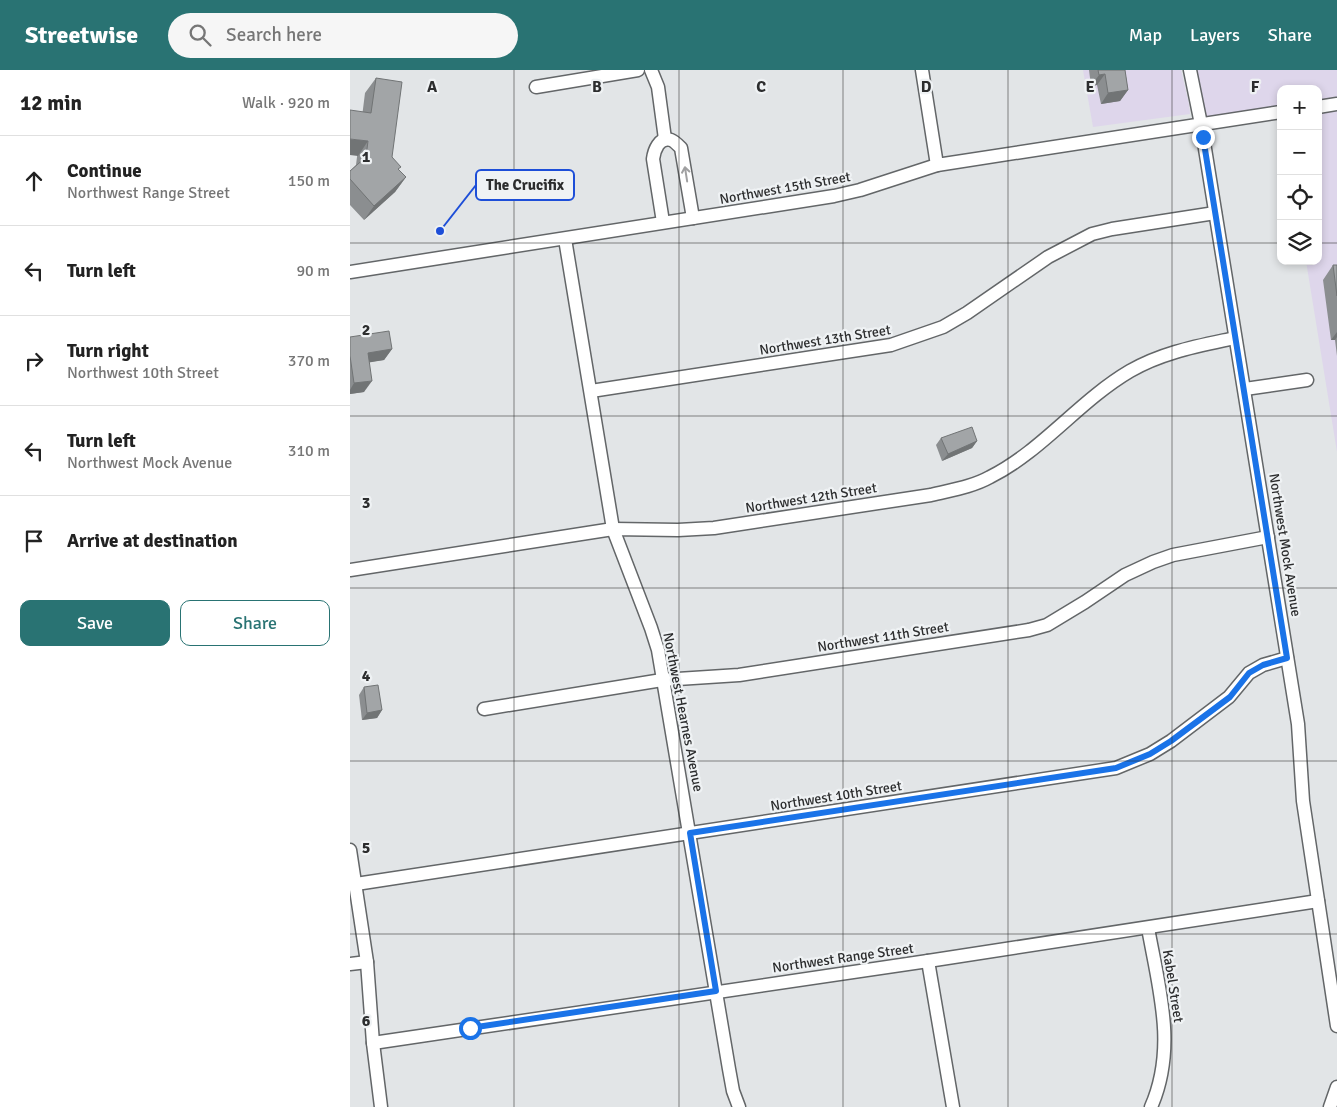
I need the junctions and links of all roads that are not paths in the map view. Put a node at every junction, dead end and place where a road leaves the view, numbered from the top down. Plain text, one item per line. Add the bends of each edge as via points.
1 (638, 70) edge
2 (652, 70) edge
3 (922, 70) edge
4 (1190, 70) edge
5 (536, 87) dead end
6 (1337, 104) edge
7 (1322, 106) edge
8 (1277, 113) edge
9 (1201, 124) junction
10 (665, 140) junction
11 (937, 165) junction
12 (1215, 213) junction
13 (693, 218) junction
14 (663, 222) junction
15 (565, 239) junction
16 (350, 272) edge
17 (1235, 338) junction
18 (1307, 380) dead end
19 (1245, 389) junction
20 (591, 392) junction
21 (613, 529) junction
22 (1268, 537) junction
23 (350, 570) edge
24 (1287, 658) junction
25 (662, 680) junction
26 (484, 709) dead end
27 (690, 833) junction
28 (350, 850) edge
29 (356, 884) junction
30 (1318, 901) junction
31 (1148, 928) junction
32 (928, 961) junction
33 (367, 962) junction
34 (350, 964) edge
35 (716, 991) junction
36 (1337, 1026) edge
37 (373, 1043) junction
38 (1337, 1087) edge
39 (381, 1107) edge
40 (739, 1107) edge
41 (953, 1107) edge
42 (1151, 1107) edge
43 (1330, 1107) edge

1 - 5 street
2 - 10 street via 658,87
3 - 11 street
4 - 9 street, Northwest Mock Avenue
6 - 7 street
8 - 9 street, Northwest 15th Street
9 - 11 street, Northwest 15th Street
9 - 12 street, Northwest Mock Avenue
13 -> 10 street via 681,148 671,140
10 - 14 street via 653,152
11 - 13 street, Northwest 15th Street via 834,196
12 - 17 street, Northwest Mock Avenue
12 - 20 street, Northwest 13th Street via 1092,234 1048,257 943,327 891,345
13 - 14 street, Northwest 15th Street
14 - 15 street, Northwest 15th Street
15 - 16 street, Northwest 15th Street
15 - 20 street, Northwest Hearnes Avenue
17 - 19 street, Northwest Mock Avenue
17 - 21 street, Northwest 12th Street via 1182,349 1129,371 1028,452 982,481 931,495 714,528
18 - 19 street
19 - 22 street, Northwest Mock Avenue
20 - 21 street, Northwest Hearnes Avenue
21 - 23 street, Northwest 12th Street
21 - 25 street, Northwest Hearnes Avenue via 651,628
22 - 24 street, Northwest Mock Avenue
22 - 25 street, Northwest 11th Street via 1173,555 1153,562 1126,575 1047,625 1029,630 740,675
24 - 27 street, Northwest 10th Street via 1249,673 1230,697 1171,741 1116,768
24 - 30 street, Northwest Mock Avenue via 1298,724 1304,801
25 - 26 street, Northwest 11th Street
25 - 27 street, Northwest Hearnes Avenue
27 - 29 street, Northwest 10th Street
27 - 35 street, Northwest Hearnes Avenue
28 - 29 street
29 - 33 street
30 - 31 street, Northwest Range Street
30 - 36 street, Northwest Mock Avenue
31 - 32 street, Northwest Range Street
31 - 42 street, Kabel Street via 1165,1034 1159,1089
32 - 35 street, Northwest Range Street
32 - 41 street
33 - 34 street
33 - 37 street
35 - 37 street, Northwest Range Street
35 - 40 street, Northwest Hearnes Avenue via 733,1091
37 - 39 street
38 - 43 street

